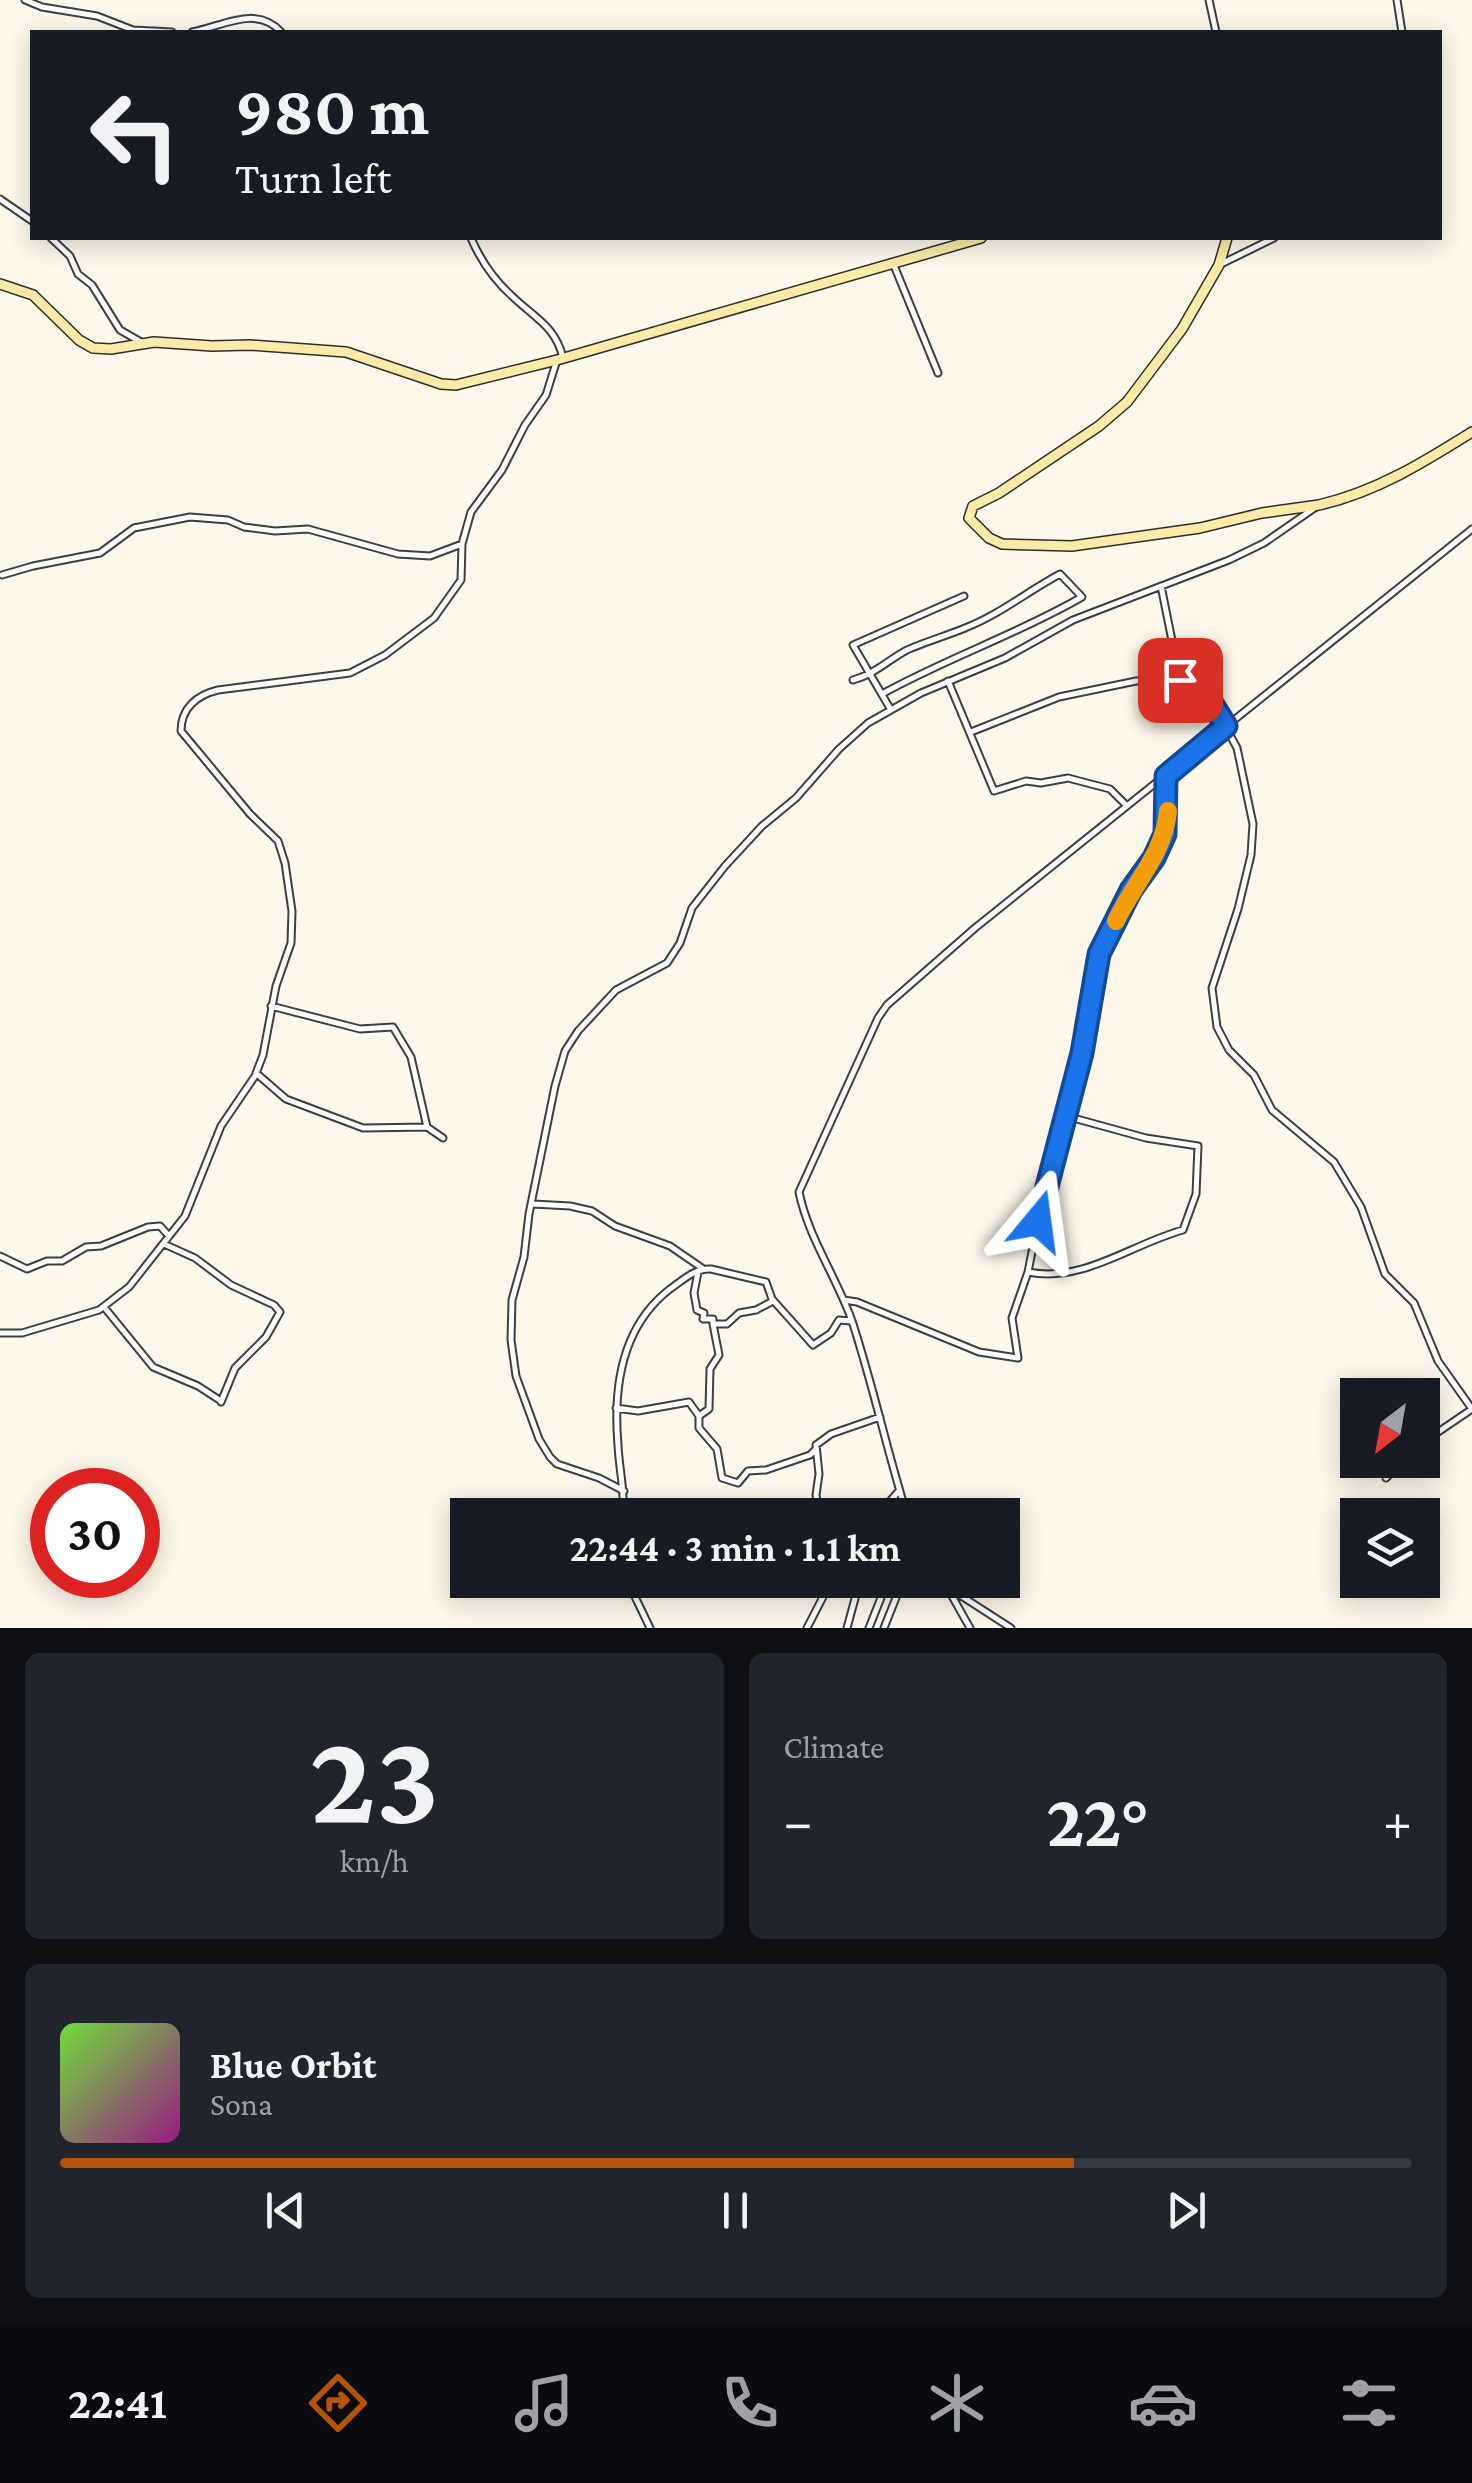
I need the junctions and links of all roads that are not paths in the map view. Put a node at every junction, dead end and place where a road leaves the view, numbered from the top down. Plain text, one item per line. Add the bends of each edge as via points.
1 (25, 0) edge
2 (1209, 0) edge
3 (1398, 0) edge
4 (133, 30) edge
5 (199, 30) edge
6 (278, 30) edge
7 (1216, 30) edge
8 (1402, 30) edge
9 (0, 198) edge
10 (30, 219) edge
11 (53, 240) edge
12 (472, 240) edge
13 (974, 240) edge
14 (1226, 240) edge
15 (1270, 240) edge
16 (893, 263) junction
17 (1220, 265) junction
18 (0, 284) edge
19 (144, 343) junction
20 (560, 359) junction
21 (938, 373) dead end
22 (1472, 432) edge
23 (1320, 505) junction
24 (1472, 529) edge
25 (462, 544) junction
26 (2, 576) edge
27 (1161, 586) junction
28 (964, 596) dead end
29 (869, 676) junction
30 (854, 680) dead end
31 (1180, 680) junction
32 (948, 681) junction
33 (882, 694) junction
34 (891, 710) junction
35 (1226, 726) junction
36 (971, 732) junction
37 (1166, 776) junction
38 (1127, 806) junction
39 (271, 1006) junction
40 (256, 1073) junction
41 (1066, 1116) junction
42 (427, 1127) junction
43 (443, 1138) dead end
44 (533, 1204) junction
45 (170, 1236) junction
46 (164, 1244) junction
47 (0, 1256) edge
48 (700, 1270) junction
49 (1028, 1272) junction
50 (844, 1300) junction
51 (774, 1301) junction
52 (104, 1307) junction
53 (852, 1321) junction
54 (714, 1324) junction
55 (0, 1334) edge
56 (616, 1408) junction
57 (1472, 1409) edge
58 (698, 1416) junction
59 (880, 1417) junction
60 (1440, 1431) edge
61 (815, 1450) junction
62 (624, 1492) junction
63 (898, 1492) junction
64 (624, 1498) edge
65 (816, 1498) edge
66 (893, 1498) edge
67 (900, 1498) edge
68 (636, 1598) edge
69 (823, 1598) edge
70 (855, 1598) edge
71 (881, 1598) edge
72 (896, 1598) edge
73 (954, 1598) edge
74 (964, 1598) edge
75 (650, 1628) edge
76 (808, 1628) edge
77 (847, 1628) edge
78 (869, 1628) edge
79 (884, 1628) edge
80 (970, 1628) edge
81 (1011, 1628) edge

1 - 4 street
2 - 7 street
3 - 8 street
5 - 6 street via 248,17
9 - 10 street
11 - 19 street via 120,330
12 - 20 street via 505,289 552,330
13 - 16 main road
14 - 17 main road
15 - 17 street
16 - 20 main road
16 - 21 street
17 - 23 main road via 1167,351 1115,414 978,502 969,518 1002,544 1072,546
18 - 19 main road via 40,300 87,346
19 - 20 main road via 346,352 456,385
20 - 25 street via 546,395 471,512
22 - 23 main road via 1410,470
23 - 27 street via 1229,560
24 - 35 street
25 - 26 street via 430,556 398,554 308,529 275,531 190,517 134,528 100,553
25 - 39 street via 462,574 448,602 376,661 339,676 207,693 184,716 184,737 278,841 285,863 291,942
27 - 31 street
27 - 32 street
28 - 29 street via 853,646
29 - 30 street
29 - 33 street
29 - 33 street via 1060,574 1082,596
31 - 35 street via 1203,689
31 - 36 street via 1067,694
32 - 34 street
32 - 36 street
33 - 34 street
34 - 44 street via 847,741 738,852 692,908 667,962 616,990 578,1032 560,1067
35 - 37 street
35 - 57 street via 1241,762 1253,830 1233,930 1212,988 1217,1027 1272,1110 1334,1162 1361,1207 1385,1274 1414,1304 1438,1361
36 - 38 street via 994,791 1068,778 1110,789
37 - 38 street
37 - 41 street via 1165,834 1099,954
38 - 50 street via 918,976 878,1018 799,1192
39 - 40 street
39 - 42 street via 360,1029 393,1027 411,1057
40 - 42 street via 286,1098 360,1127
40 - 45 street via 220,1126 192,1203
41 - 49 street
41 - 49 street via 1198,1146 1195,1200 1184,1230 1080,1271
42 - 43 street
44 - 48 street via 592,1211 670,1246
44 - 62 street via 510,1314 516,1376 556,1464
45 - 46 street
45 - 47 street via 160,1226 148,1227 27,1269
46 - 52 street
46 - 52 street via 280,1312 266,1338 235,1368 221,1402 153,1367
48 - 51 street via 762,1279
48 - 54 street via 697,1310
48 - 56 street via 654,1300 634,1330
49 - 50 street via 1012,1318 1018,1358 979,1352
50 - 53 street
51 - 53 street via 812,1346 839,1320
51 - 54 street
52 - 55 street
53 - 59 street
54 - 58 street via 719,1354 710,1370 709,1409
56 - 58 street via 638,1412 690,1402
56 - 62 street
57 - 60 street
58 - 61 street via 699,1428 717,1449 720,1474 734,1484 748,1471
59 - 61 street via 831,1434
59 - 63 street
61 - 65 street
62 - 64 street
63 - 66 street
63 - 67 street
68 - 75 street
69 - 76 street
70 - 77 street
71 - 78 street
72 - 79 street
73 - 80 street
74 - 81 street

